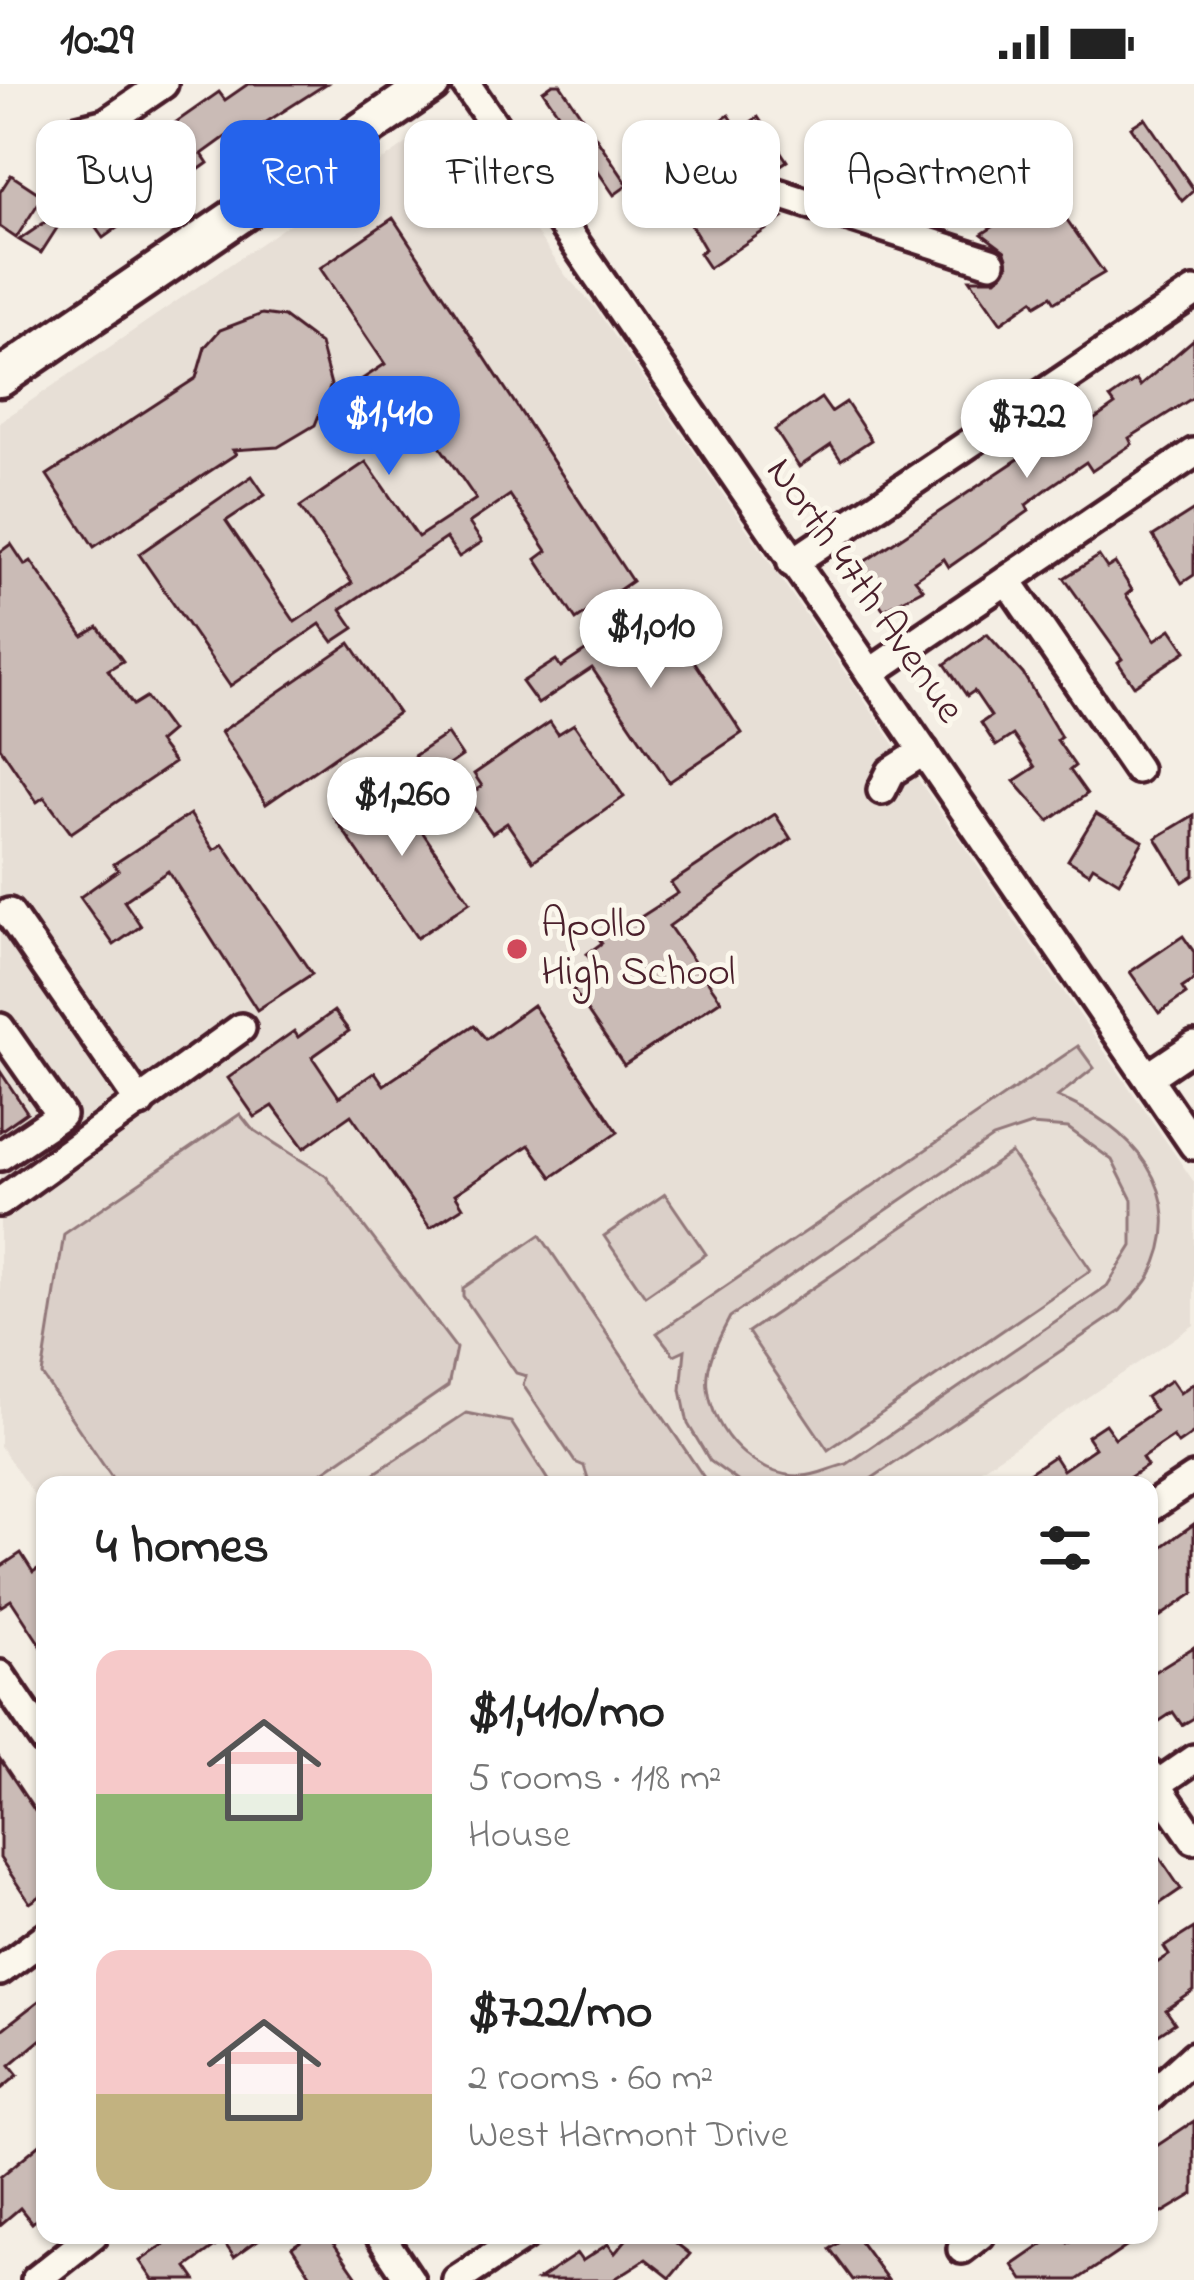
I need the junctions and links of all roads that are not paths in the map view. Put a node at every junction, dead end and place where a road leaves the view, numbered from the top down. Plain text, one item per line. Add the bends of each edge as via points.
1 (163, 84) edge
2 (431, 84) edge
3 (466, 84) edge
4 (110, 120) edge
5 (780, 194) edge
6 (991, 262) dead end
7 (1194, 292) edge
8 (0, 378) edge
9 (1194, 453) edge
10 (792, 562) junction
11 (1007, 580) junction
12 (870, 673) junction
13 (924, 751) junction
14 (1137, 769) dead end
15 (882, 790) dead end
16 (9, 913) dead end
17 (0, 1028) edge
18 (241, 1028) dead end
19 (1194, 1046) edge
20 (1148, 1077) junction
21 (140, 1103) junction
22 (61, 1115) junction
23 (1194, 1145) edge
24 (81, 1146) junction
25 (0, 1156) edge
26 (0, 1202) edge
27 (1194, 1478) edge
28 (1158, 1502) edge
29 (0, 1675) edge
30 (36, 1728) edge
31 (1194, 1759) edge
32 (1158, 1780) edge
33 (1158, 1791) edge
34 (1194, 1839) edge
35 (36, 1944) edge
36 (0, 1971) edge
37 (1194, 2056) edge
38 (1158, 2090) edge
39 (82, 2244) edge
40 (386, 2244) edge
41 (512, 2244) edge
42 (36, 2280) edge
43 (410, 2280) edge
44 (458, 2280) edge

1 - 4 street
2 - 8 main road
3 - 10 street, North 47th Avenue
5 - 6 street
7 - 10 street
9 - 11 street
10 - 12 street, North 47th Avenue
11 - 12 street
11 - 14 street
12 - 13 street, North 47th Avenue
13 - 15 street via 891,772
13 - 20 street, North 47th Avenue
16 - 21 street
17 - 22 street
18 - 21 street
19 - 20 street
20 - 23 street, North 47th Avenue
21 - 24 street
22 - 24 street
22 - 25 street
24 - 26 street
27 - 28 street
29 - 30 street
31 - 32 street
33 - 34 street
35 - 36 street
37 - 38 street
39 - 42 street
40 - 43 street
41 - 44 street

